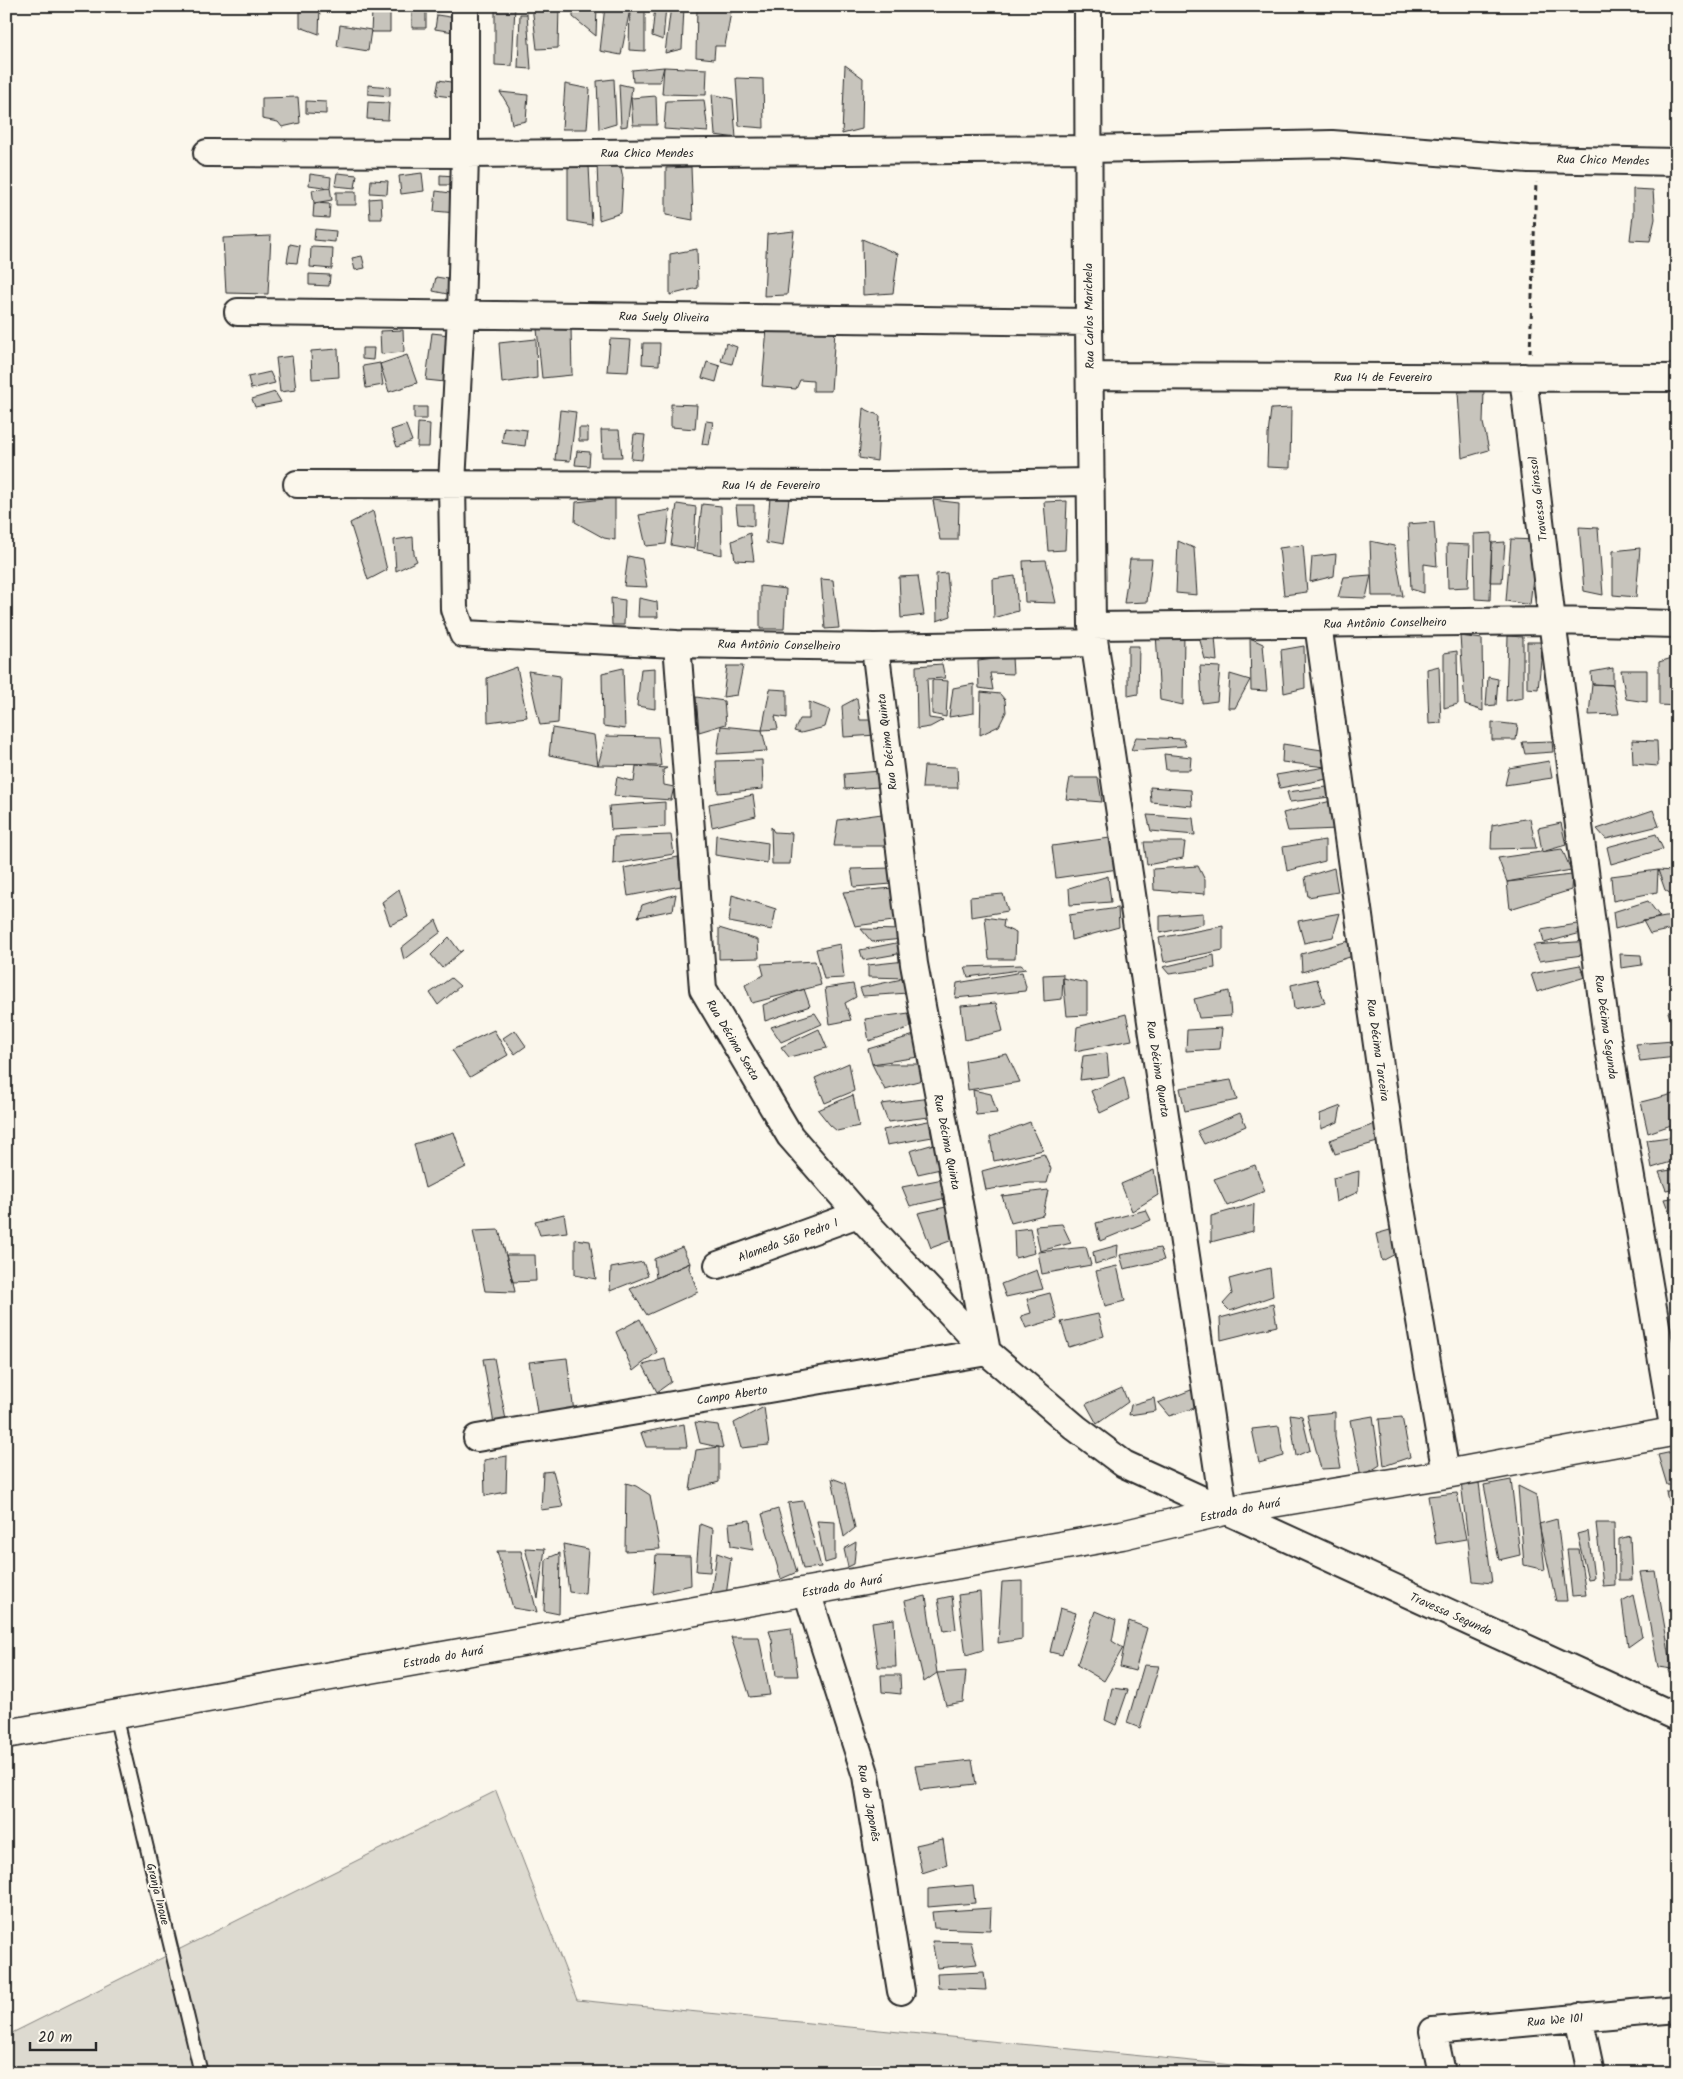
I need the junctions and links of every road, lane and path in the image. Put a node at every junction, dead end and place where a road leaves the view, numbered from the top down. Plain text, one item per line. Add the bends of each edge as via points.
1 (465, 6) edge
2 (1088, 6) edge
3 (1088, 149) junction
4 (207, 154) dead end
5 (465, 154) junction
6 (1533, 159) junction
7 (1677, 162) edge
8 (238, 312) dead end
9 (461, 315) junction
10 (1089, 322) junction
11 (1090, 376) junction
12 (1526, 378) junction
13 (1677, 378) edge
14 (1091, 482) junction
15 (452, 483) junction
16 (297, 484) dead end
17 (1552, 621) junction
18 (1318, 624) junction
19 (1677, 624) edge
20 (1094, 634) junction
21 (677, 644) junction
22 (875, 646) junction
23 (858, 1214) junction
24 (718, 1265) dead end
25 (987, 1352) junction
26 (1676, 1431) edge
27 (477, 1438) dead end
28 (1446, 1474) junction
29 (1224, 1511) junction
30 (807, 1592) junction
31 (116, 1715) junction
32 (1677, 1717) edge
33 (6, 1734) edge
34 (901, 1991) dead end
35 (1677, 2009) edge
36 (1579, 2017) junction
37 (201, 2073) edge
38 (1442, 2073) edge
39 (1591, 2073) edge

1 - 5 street
2 - 3 street, Rua Carlos Marichela
3 - 5 street, Rua Chico Mendes
3 - 6 street via 1332,144
3 - 10 street, Rua Carlos Marichela
4 - 5 street, Rua Chico Mendes
5 - 9 street
6 - 7 street, Rua Chico Mendes
6 - 12 path
8 - 9 street, Rua Suely Oliveira
9 - 10 street, Rua Suely Oliveira
9 - 15 street
10 - 11 street, Rua Carlos Marichela
11 - 12 street, Rua 14 de Fevereiro
11 - 14 street, Rua Carlos Marichela
12 - 13 street, Rua 14 de Fevereiro
12 - 17 street, Travessa Girassol
14 - 15 street, Rua 14 de Fevereiro via 881,485
14 - 20 street, Rua Carlos Marichela
15 - 16 street
15 - 21 street, Rua Antônio Conselheiro via 454,609 464,634
17 - 18 street, Rua Antônio Conselheiro
17 - 19 street, Rua Antônio Conselheiro
17 - 26 street, Rua Décima Segunda via 1606,1030
18 - 20 street, Rua Antônio Conselheiro
18 - 28 street, Rua Décima Tarceira via 1395,1172
20 - 22 street, Rua Antônio Conselheiro
20 - 29 street, Rua Décima Quarta
21 - 22 street, Rua Antônio Conselheiro
21 - 23 street, Rua Décima Sexta via 703,989 790,1136
22 - 25 street, Rua Décima Quinta via 914,964
23 - 24 street, Alameda São Pedro I
23 - 25 street, Rua Décima Sexta
25 - 27 street, Campo Aberto
25 - 29 street via 1076,1428 1124,1464
26 - 28 street, Estrada do Aurá
28 - 29 street, Estrada do Aurá
29 - 30 street, Estrada do Aurá via 1122,1535
29 - 32 street, Travessa Segunda
30 - 31 street, Estrada do Aurá
30 - 34 street, Rua do Japonês via 866,1776
31 - 33 street, Estrada do Aurá
31 - 37 lane, Granja Inoue
35 - 36 street, Rua We 101
36 - 38 street, Rua We 101 via 1433,2032
36 - 39 street

